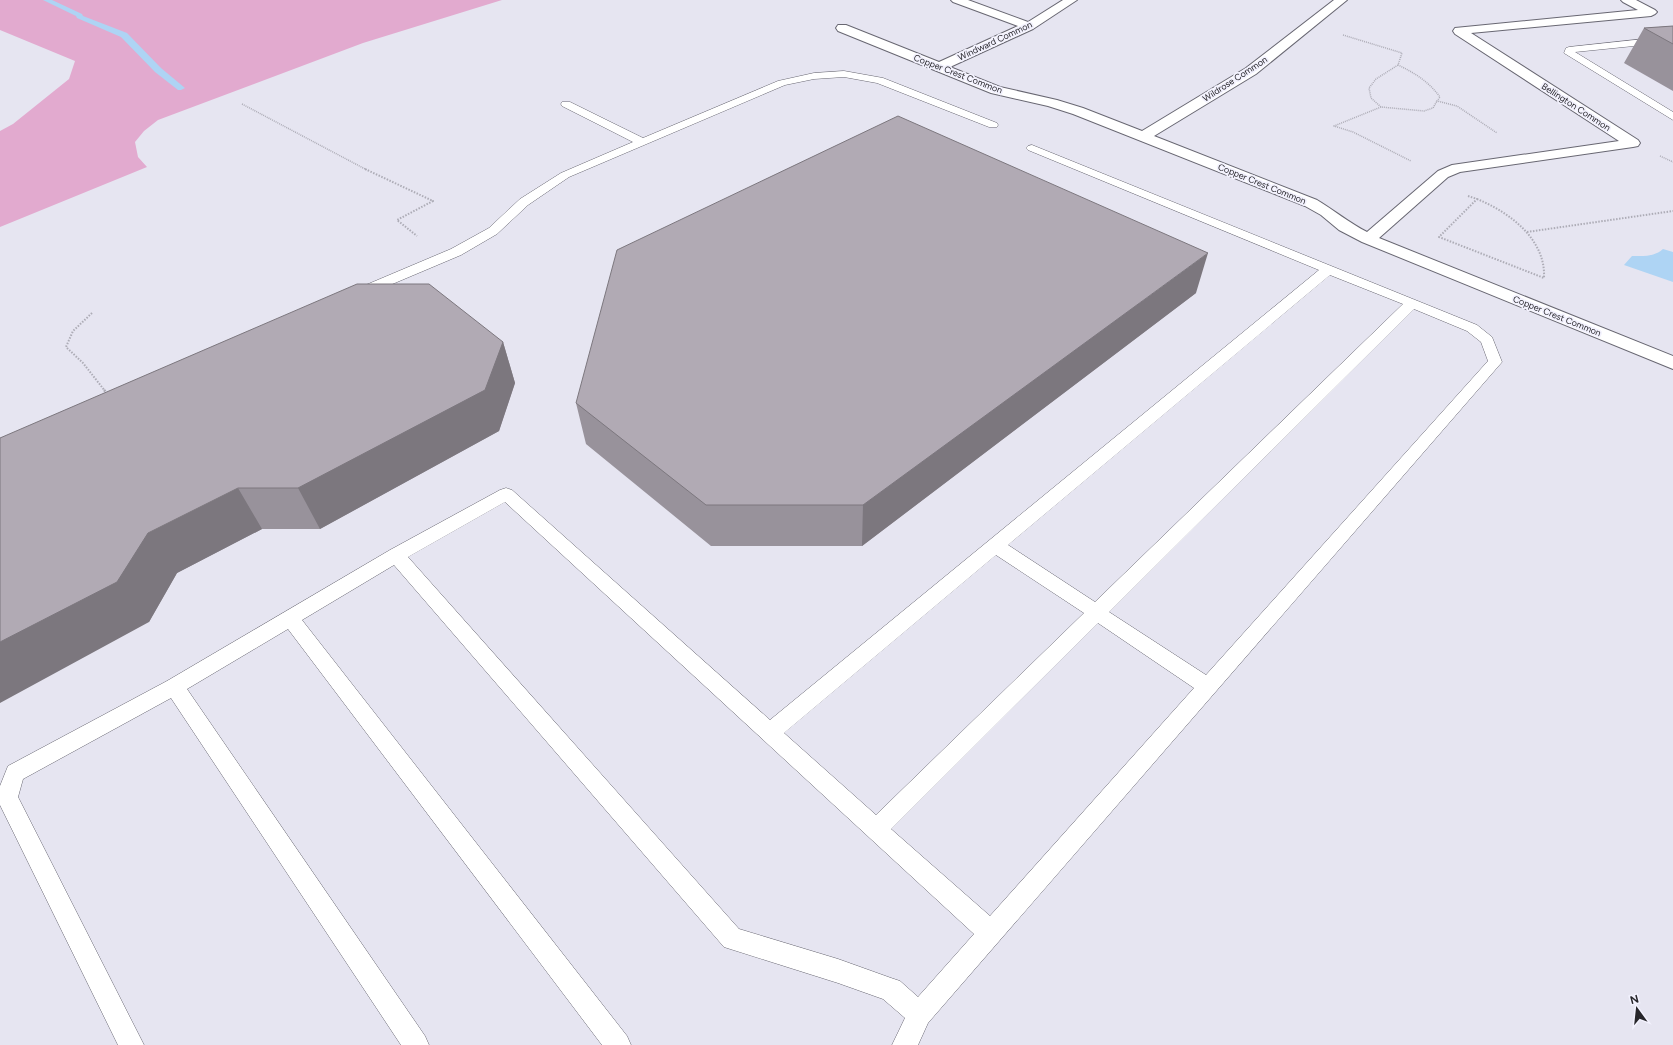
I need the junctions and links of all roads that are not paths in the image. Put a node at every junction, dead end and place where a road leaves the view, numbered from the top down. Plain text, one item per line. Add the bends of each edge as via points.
1 (956, 0) edge
2 (1071, 0) edge
3 (1341, 0) edge
4 (1627, 0) edge
5 (1029, 26) junction
6 (842, 28) dead end
7 (1673, 39) edge
8 (938, 67) junction
9 (566, 104) dead end
10 (1673, 116) edge
11 (993, 125) dead end
12 (1142, 136) junction
13 (642, 142) junction
14 (1032, 148) dead end
15 (1368, 239) junction
16 (1329, 270) junction
17 (351, 296) edge
18 (1412, 303) junction
19 (1673, 363) edge
20 (995, 546) junction
21 (396, 555) junction
22 (1097, 613) junction
23 (290, 618) junction
24 (1208, 686) junction
25 (174, 687) junction
26 (770, 733) junction
27 (876, 829) junction
28 (991, 933) junction
29 (919, 1014) junction
30 (131, 1045) edge
31 (416, 1045) edge
32 (618, 1045) edge
33 (905, 1045) edge

1 - 5 street
2 - 5 street, Windward Common
3 - 12 street, Wildrose Common via 1251,71
4 - 15 street, Bellington Common via 1651,12 1459,31 1632,143 1457,168 1443,174
5 - 8 street, Windward Common
6 - 8 street, Copper Crest Common
7 - 10 lane via 1569,50 1569,53
8 - 12 street, Copper Crest Common via 996,90 1078,111
9 - 13 lane
11 - 13 lane via 879,80 844,74 814,76 782,83
12 - 15 street, Copper Crest Common via 1311,203 1345,227
13 - 17 lane via 565,175 524,202 493,232 445,256
14 - 16 lane
15 - 19 street, Copper Crest Common
16 - 18 lane
16 - 20 lane
18 - 22 lane
18 - 24 lane via 1472,328 1488,340 1495,362
20 - 22 lane
20 - 26 lane
21 - 23 lane
21 - 26 lane via 506,494
21 - 29 lane via 732,939 891,990
22 - 24 lane
22 - 27 lane
23 - 25 lane
23 - 32 lane
24 - 28 lane
25 - 30 lane via 15,773 7,797
25 - 31 lane
26 - 27 lane
27 - 28 lane
28 - 29 lane
29 - 33 lane

